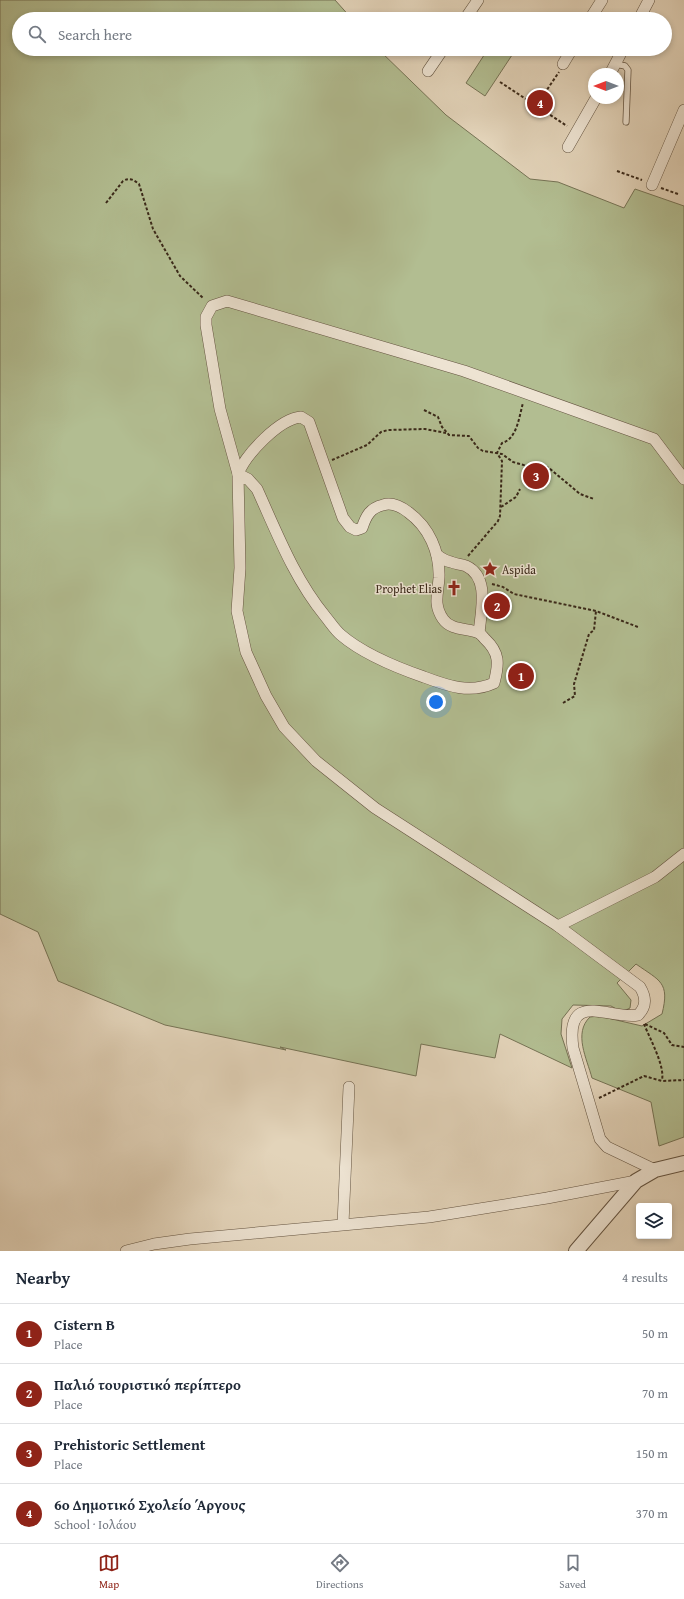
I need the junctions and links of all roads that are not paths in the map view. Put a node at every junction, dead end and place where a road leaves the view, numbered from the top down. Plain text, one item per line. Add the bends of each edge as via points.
1 (478, 0) edge
2 (602, 0) edge
3 (649, 0) edge
4 (470, 12) edge
5 (594, 12) edge
6 (643, 12) edge
7 (439, 56) edge
8 (568, 56) edge
9 (620, 56) edge
10 (616, 64) junction
11 (614, 68) edge
12 (560, 69) road end
13 (428, 71) dead end
14 (593, 104) edge
15 (684, 110) edge
16 (626, 122) dead end
17 (568, 147) dead end
18 (652, 185) road end
19 (238, 474) junction
20 (684, 479) edge
21 (437, 555) junction
22 (479, 633) junction
23 (684, 854) edge
24 (558, 926) junction
25 (349, 1087) dead end
26 (684, 1163) edge
27 (655, 1170) junction
28 (636, 1181) junction
29 (343, 1224) junction
30 (126, 1251) edge
31 (576, 1251) edge

1 - 4 street
2 - 5 street
3 - 6 street
7 - 13 street
8 - 12 street
9 - 10 street
10 - 11 street
10 - 16 lane via 625,66 628,70
14 - 17 street
15 - 18 street
19 - 20 street via 220,409 206,324 206,317 212,306 227,301 464,372 654,439
19 - 21 street via 246,458 266,438 295,418 302,417 310,422 343,518 350,528 362,528 370,510 384,504 392,504 401,507 424,526
19 - 22 street via 257,488 292,567 316,605 340,635 372,654 415,674 453,688 482,688 494,683 498,668 495,648
19 - 24 street via 240,568 237,611 246,652 266,696 284,727 316,761 375,808
21 - 22 street via 475,571 481,584
21 - 22 street via 439,577 435,600 443,619 460,630
23 - 24 street via 655,877
24 - 27 street via 640,987 645,995 641,1019 592,1010 580,1015 576,1020 571,1038 597,1133 608,1147
25 - 29 street
26 - 27 street
27 - 28 street
28 - 29 street via 429,1217
28 - 31 street
29 - 30 street via 190,1239

